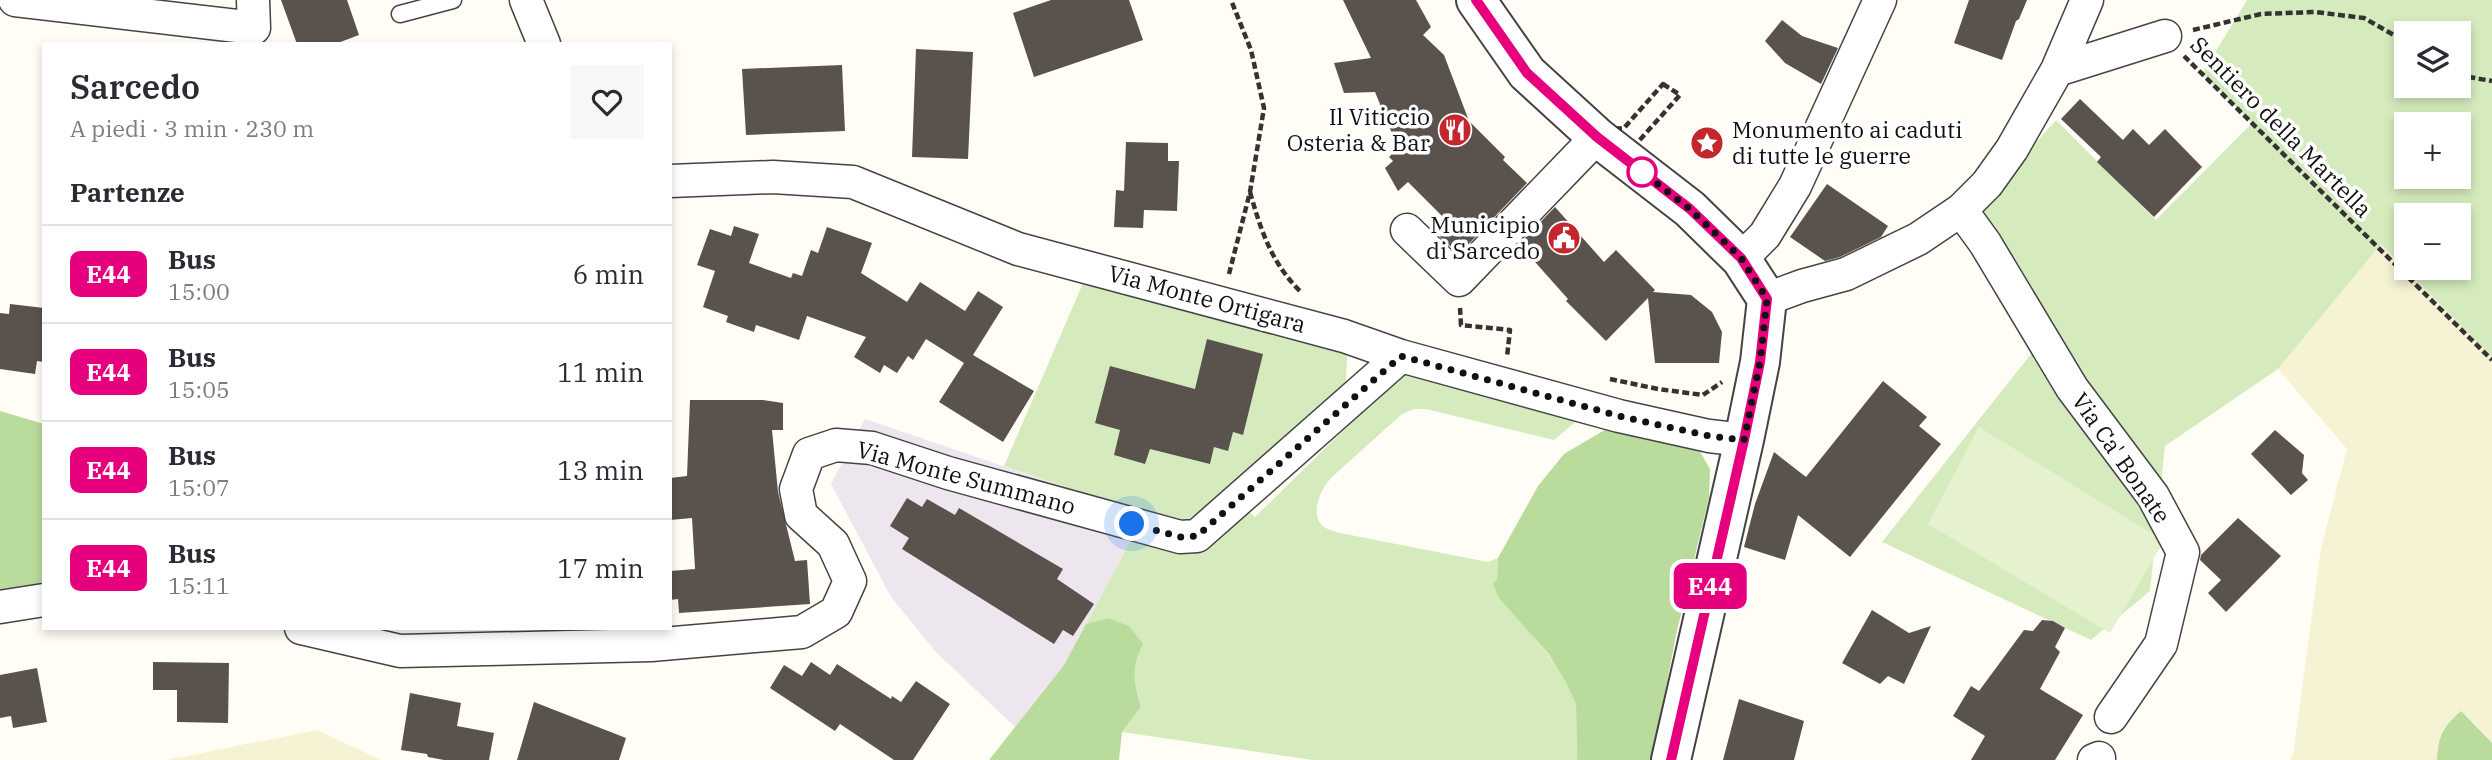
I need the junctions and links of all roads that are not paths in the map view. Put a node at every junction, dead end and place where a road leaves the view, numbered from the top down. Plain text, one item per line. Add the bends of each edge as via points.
1 (15, 0) edge
2 (253, 0) edge
3 (453, 0) edge
4 (526, 0) edge
5 (1476, 0) edge
6 (1880, 0) edge
7 (2087, 0) edge
8 (400, 14) dead end
9 (2165, 36) road end
10 (543, 42) edge
11 (2057, 71) junction
12 (1597, 137) junction
13 (672, 181) edge
14 (1961, 211) junction
15 (1407, 230) dead end
16 (1741, 258) junction
17 (1767, 299) junction
18 (1401, 356) junction
19 (1744, 440) junction
20 (42, 600) edge
21 (0, 607) edge
22 (311, 630) edge
23 (2111, 717) dead end
24 (1671, 760) edge

1 - 2 street via 254,28
3 - 8 lane
4 - 10 street
5 - 12 street via 1527,73
6 - 16 street via 1795,186 1765,235
7 - 11 street
9 - 11 street
11 - 14 street via 2011,149
12 - 15 street via 1459,280
12 - 16 street via 1690,209
13 - 18 street, Via Monte Ortigara via 773,177 853,182 1018,249 1344,336
14 - 17 street via 1918,239 1846,274
14 - 23 street, Via Ca' Bonate via 2072,388 2153,496 2183,552 2161,645
16 - 17 street
17 - 19 street
18 - 19 street, Via Monte Ortigara via 1619,416
18 - 22 street, Via Monte Summano via 1197,536 1181,537 872,448 836,444 809,454 796,489 801,515 833,544 850,581 836,612 802,632 651,645 400,651
19 - 24 street
20 - 21 street

